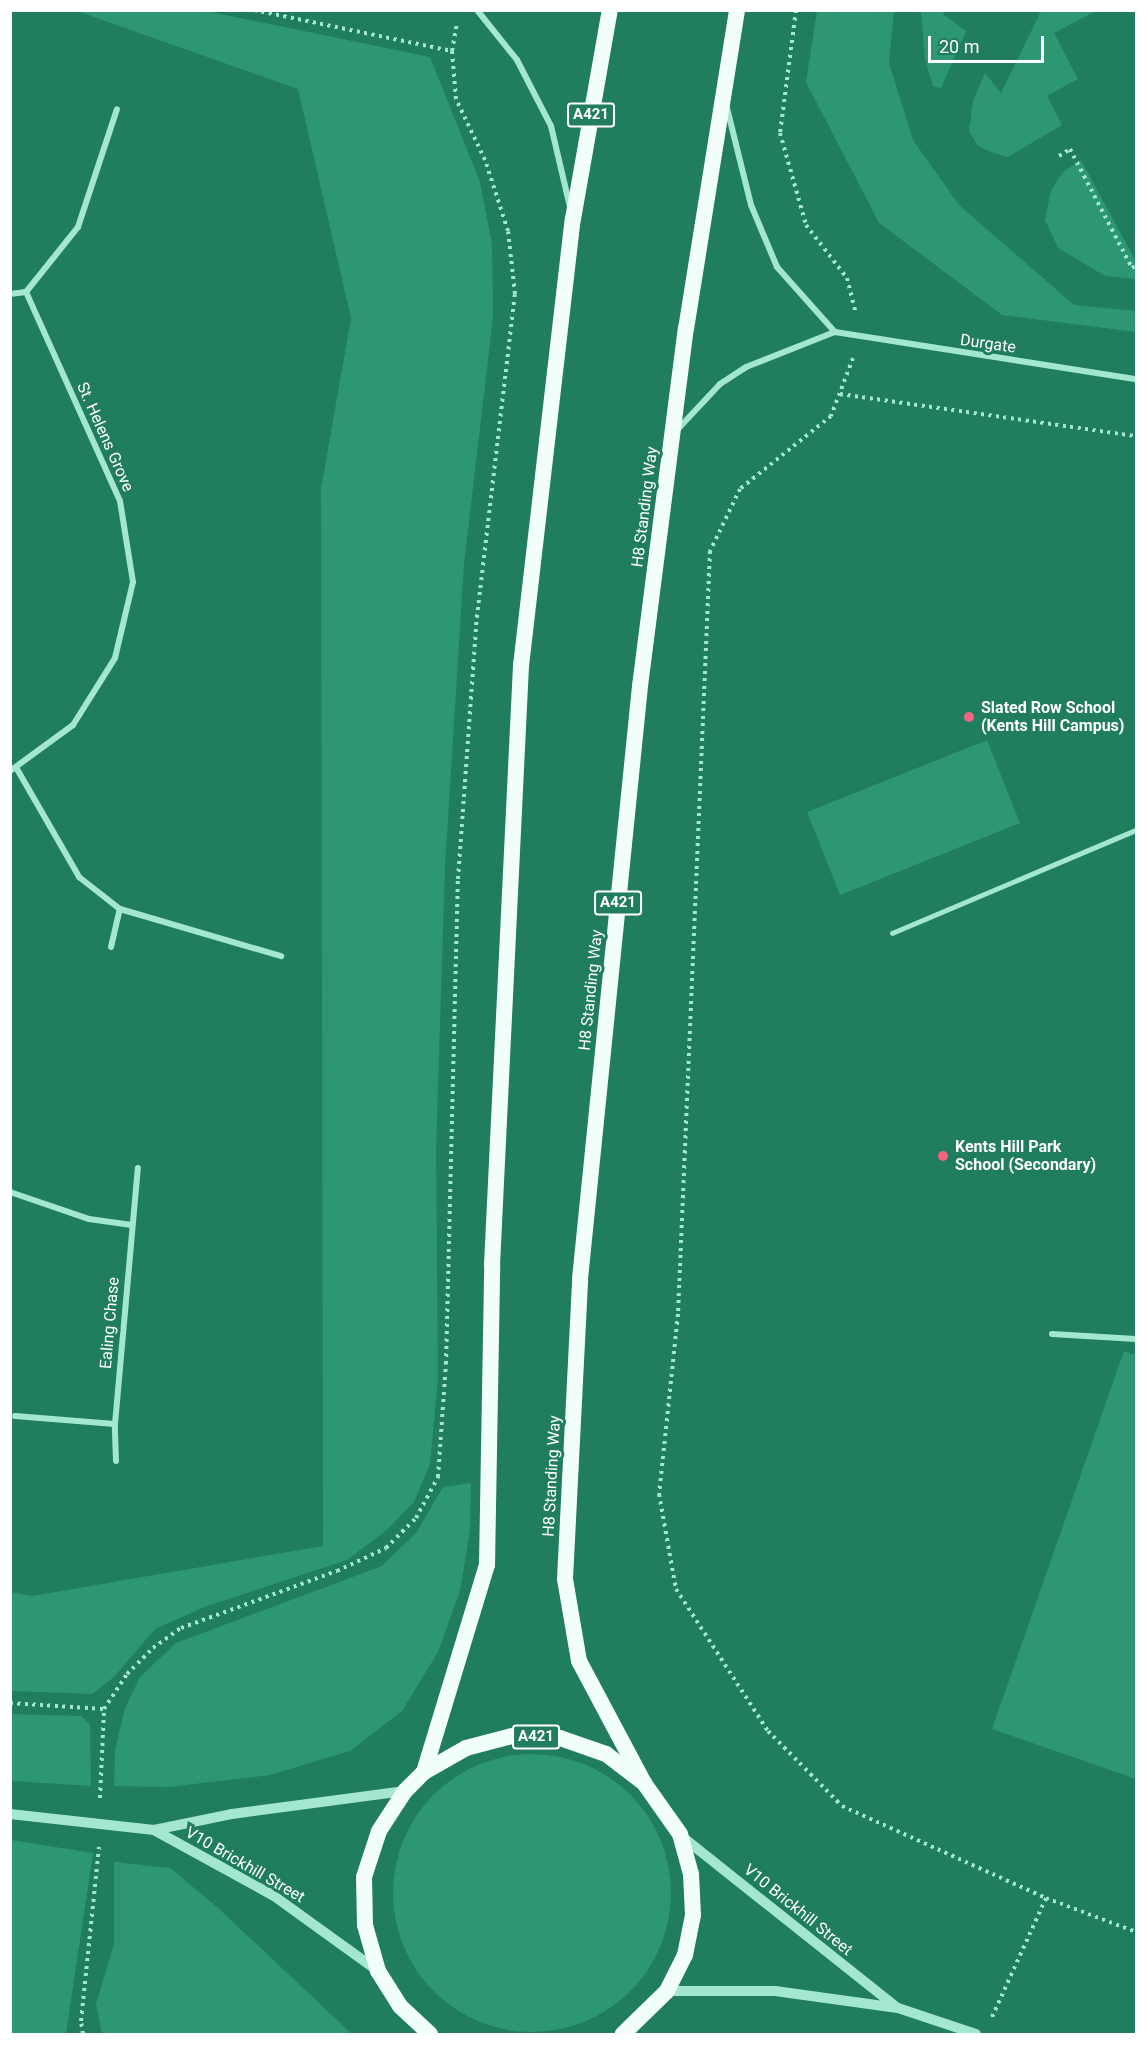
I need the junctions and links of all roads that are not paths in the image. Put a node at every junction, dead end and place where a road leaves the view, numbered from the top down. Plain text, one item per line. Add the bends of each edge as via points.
1 (477, 10) edge
2 (610, 10) edge
3 (737, 10) edge
4 (724, 94) junction
5 (117, 110) dead end
6 (573, 219) junction
7 (26, 292) junction
8 (10, 294) edge
9 (835, 332) junction
10 (1137, 379) edge
11 (673, 435) junction
12 (14, 770) edge
13 (1137, 830) edge
14 (120, 909) junction
15 (892, 933) dead end
16 (111, 947) dead end
17 (281, 956) dead end
18 (138, 1168) dead end
19 (10, 1192) edge
20 (132, 1225) junction
21 (1052, 1334) dead end
22 (1137, 1339) edge
23 (15, 1416) dead end
24 (115, 1424) junction
25 (116, 1461) dead end
26 (424, 1772) junction
27 (645, 1783) junction
28 (405, 1791) junction
29 (10, 1814) edge
30 (154, 1830) junction
31 (680, 1834) junction
32 (378, 1971) junction
33 (667, 1991) junction
34 (898, 2008) junction
35 (430, 2034) edge
36 (623, 2034) edge
37 (976, 2034) edge

1 - 6 street via 517,60 551,126
2 - 6 highway, A421
3 - 4 highway, H8 Standing Way / A421
4 - 9 street via 751,206 777,267
4 - 11 highway, H8 Standing Way / A421
5 - 7 street via 78,227
6 - 26 highway, A421 via 521,666 492,1265 487,1565
7 - 8 street
7 - 12 street, St. Helens Grove via 120,501 132,582 115,658 73,725
9 - 10 street, Durgate
9 - 11 street, Durgate via 746,367 720,384
11 - 27 highway, H8 Standing Way / A421 via 640,686 580,1279 565,1579 579,1661
12 - 14 street via 79,877
13 - 15 lane
14 - 16 street
14 - 17 street
18 - 20 street, Ealing Chase
19 - 20 street via 89,1219
20 - 24 street, Ealing Chase
21 - 22 street
23 - 24 street
24 - 25 street, Ealing Chase
26 - 27 highway, A421 via 466,1748 512,1736 548,1738 606,1754
26 - 28 highway, A421
27 - 31 highway, A421
28 - 30 street, V10 Brickhill Street
28 - 32 highway, A421 via 379,1831 364,1877 365,1925
29 - 30 street, V10 Brickhill Street
30 - 32 street, V10 Brickhill Street via 274,1896
31 - 33 highway, A421 via 691,1874 693,1914 684,1954
31 - 34 street, V10 Brickhill Street
32 - 35 highway, A421 via 400,2006
33 - 34 street, V10 Brickhill Street via 775,1991
33 - 36 highway, A421
34 - 37 street, V10 Brickhill Street

